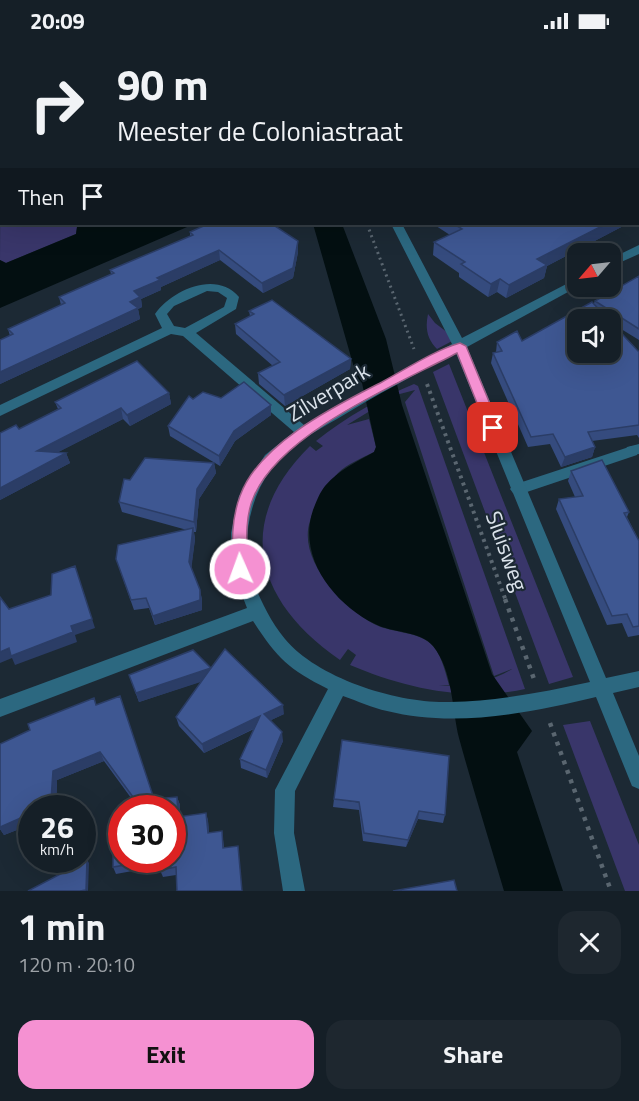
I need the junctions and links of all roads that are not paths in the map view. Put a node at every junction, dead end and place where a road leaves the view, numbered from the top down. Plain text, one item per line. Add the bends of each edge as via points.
1 (397, 225) edge
2 (639, 249) edge
3 (621, 258) edge
4 (567, 288) edge
5 (169, 330) junction
6 (187, 332) junction
7 (460, 346) junction
8 (0, 411) edge
9 (303, 432) junction
10 (636, 450) edge
11 (518, 489) junction
12 (257, 612) junction
13 (639, 679) edge
14 (339, 686) junction
15 (600, 686) junction
16 (0, 708) edge
17 (639, 779) edge
18 (294, 891) edge

1 - 7 street
2 - 3 street
4 - 7 street, Zilverpark
5 - 6 street
5 - 6 street via 161,314 170,303 205,287 221,288 233,297 230,309
5 - 8 street
6 - 9 street
7 - 9 street, Zilverpark
7 - 11 street
9 - 12 street, Zilverpark via 270,459 247,496 239,533 240,569
10 - 11 street
11 - 15 street
12 - 14 street, Zilverpark via 279,645 304,668
12 - 16 street
13 - 15 street, Zilverpark
14 - 15 street, Zilverpark via 387,703 449,711 535,702
14 - 18 street via 285,790 284,833
15 - 17 street

